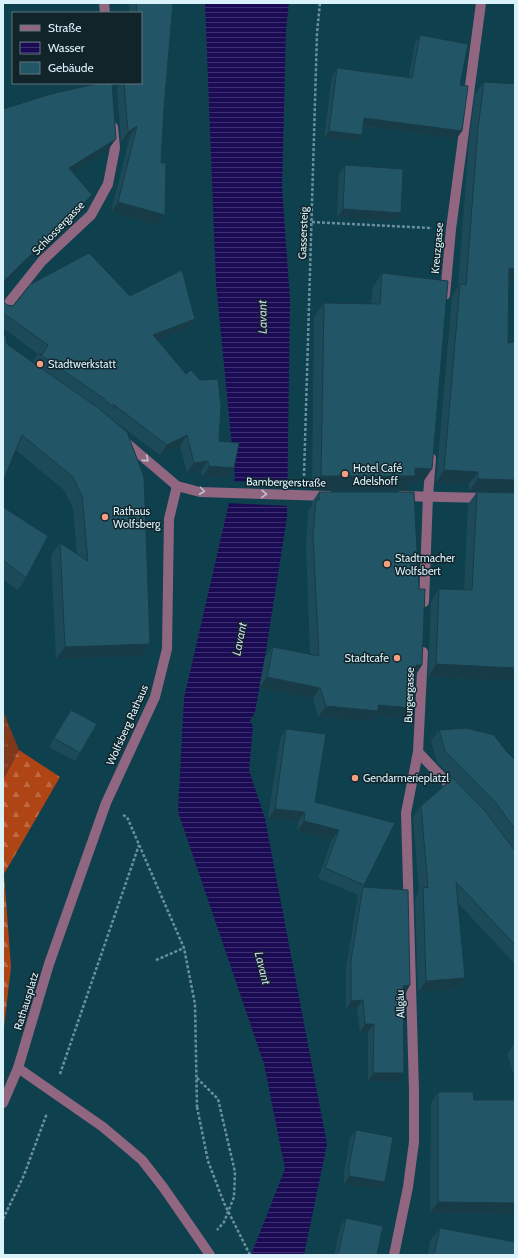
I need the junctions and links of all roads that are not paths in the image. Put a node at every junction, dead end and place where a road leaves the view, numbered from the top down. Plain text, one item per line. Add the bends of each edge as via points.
1 (481, 3) edge
2 (113, 119) edge
3 (444, 308) edge
4 (3, 310) edge
5 (116, 434) edge
6 (432, 449) edge
7 (177, 486) junction
8 (342, 496) edge
9 (389, 496) edge
10 (428, 496) junction
11 (491, 498) edge
12 (424, 614) edge
13 (423, 645) edge
14 (418, 752) junction
15 (461, 797) edge
16 (50, 964) joint
17 (18, 1068) junction
18 (3, 1103) edge
19 (210, 1255) edge
20 (394, 1255) edge

1 - 3 street, Kreuzgasse via 451,229
2 - 4 street, Schlossergasse via 115,148 108,184 91,215 42,261
5 -> 7 street
6 - 10 street
7 -> 8 street, Bambergerstraße via 200,492
7 - 16 street, Wolfsberg Rathaus via 169,519 167,649 155,696 106,803
9 - 10 street
10 - 11 street
10 - 12 street
13 - 14 street, Burgergasse
14 - 15 street
14 - 20 street, Allgäu via 406,813 414,1142
16 - 17 street, Rathausplatz
17 - 18 street, Rathausplatz
17 - 19 street, bridge via 103,1127 142,1160 164,1187

